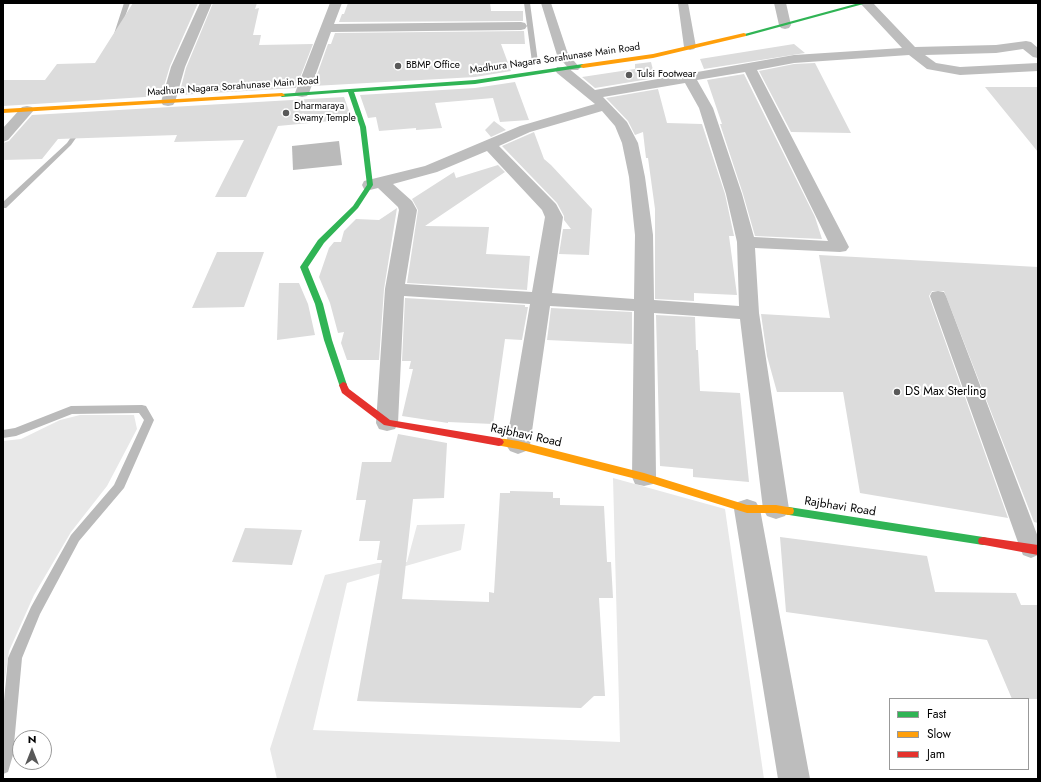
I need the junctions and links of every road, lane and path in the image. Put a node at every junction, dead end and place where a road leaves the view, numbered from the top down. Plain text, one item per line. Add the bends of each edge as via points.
1 (206, 3) edge
2 (336, 3) edge
3 (546, 3) edge
4 (682, 3) edge
5 (780, 3) edge
6 (865, 3) edge
7 (785, 25) junction
8 (522, 26) dead end
9 (327, 28) junction
10 (1032, 45) edge
11 (690, 47) junction
12 (912, 51) junction
13 (1038, 54) edge
14 (1038, 67) edge
15 (750, 68) junction
16 (568, 69) junction
17 (690, 78) junction
18 (350, 90) junction
19 (302, 93) junction
20 (599, 100) junction
21 (168, 102) junction
22 (27, 110) junction
23 (3, 111) edge
24 (3, 137) edge
25 (489, 144) junction
26 (376, 183) junction
27 (746, 242) junction
28 (395, 289) junction
29 (938, 296) dead end
30 (541, 300) junction
31 (644, 305) junction
32 (749, 313) junction
33 (387, 423) junction
34 (518, 445) junction
35 (644, 477) junction
36 (747, 509) junction
37 (776, 509) junction
38 (1035, 549) edge
39 (794, 779) edge

1 - 21 street via 178,67
2 - 9 street
3 - 16 lane
4 - 11 lane
5 - 7 street
6 - 7 street, Madhura Nagara Sorahunase Main Road
6 - 12 street
7 - 11 street, Madhura Nagara Sorahunase Main Road
8 - 9 street
9 - 19 street
10 - 12 street via 996,49
10 - 13 street
11 - 16 street, Madhura Nagara Sorahunase Main Road via 653,56
12 - 14 street via 932,66 960,71
12 - 15 street via 794,59
15 - 17 street
15 - 27 street via 840,247
16 - 18 street, Madhura Nagara Sorahunase Main Road via 475,82
16 - 20 street
17 - 20 street
17 - 27 street via 706,108 734,194
18 - 19 street, Madhura Nagara Sorahunase Main Road
18 - 26 street via 363,127
19 - 21 street, Madhura Nagara Sorahunase Main Road
20 - 25 street
20 - 31 street via 622,125 630,143 644,235
21 - 22 street, Madhura Nagara Sorahunase Main Road
22 - 23 street, Madhura Nagara Sorahunase Main Road
22 - 24 street
25 - 26 street via 431,169
25 - 30 street via 553,213
26 - 28 street via 408,210
26 - 33 street, Rajbhavi Road via 321,242 304,267 319,304 345,391
27 - 32 street
28 - 30 street
28 - 33 street
29 - 38 lane
30 - 31 street
30 - 34 street
31 - 32 street
31 - 35 street
32 - 37 street
33 - 34 street, Rajbhavi Road
34 - 35 street, Rajbhavi Road
35 - 36 street, Rajbhavi Road
36 - 37 street, Rajbhavi Road
36 - 39 street
37 - 38 street, Rajbhavi Road

